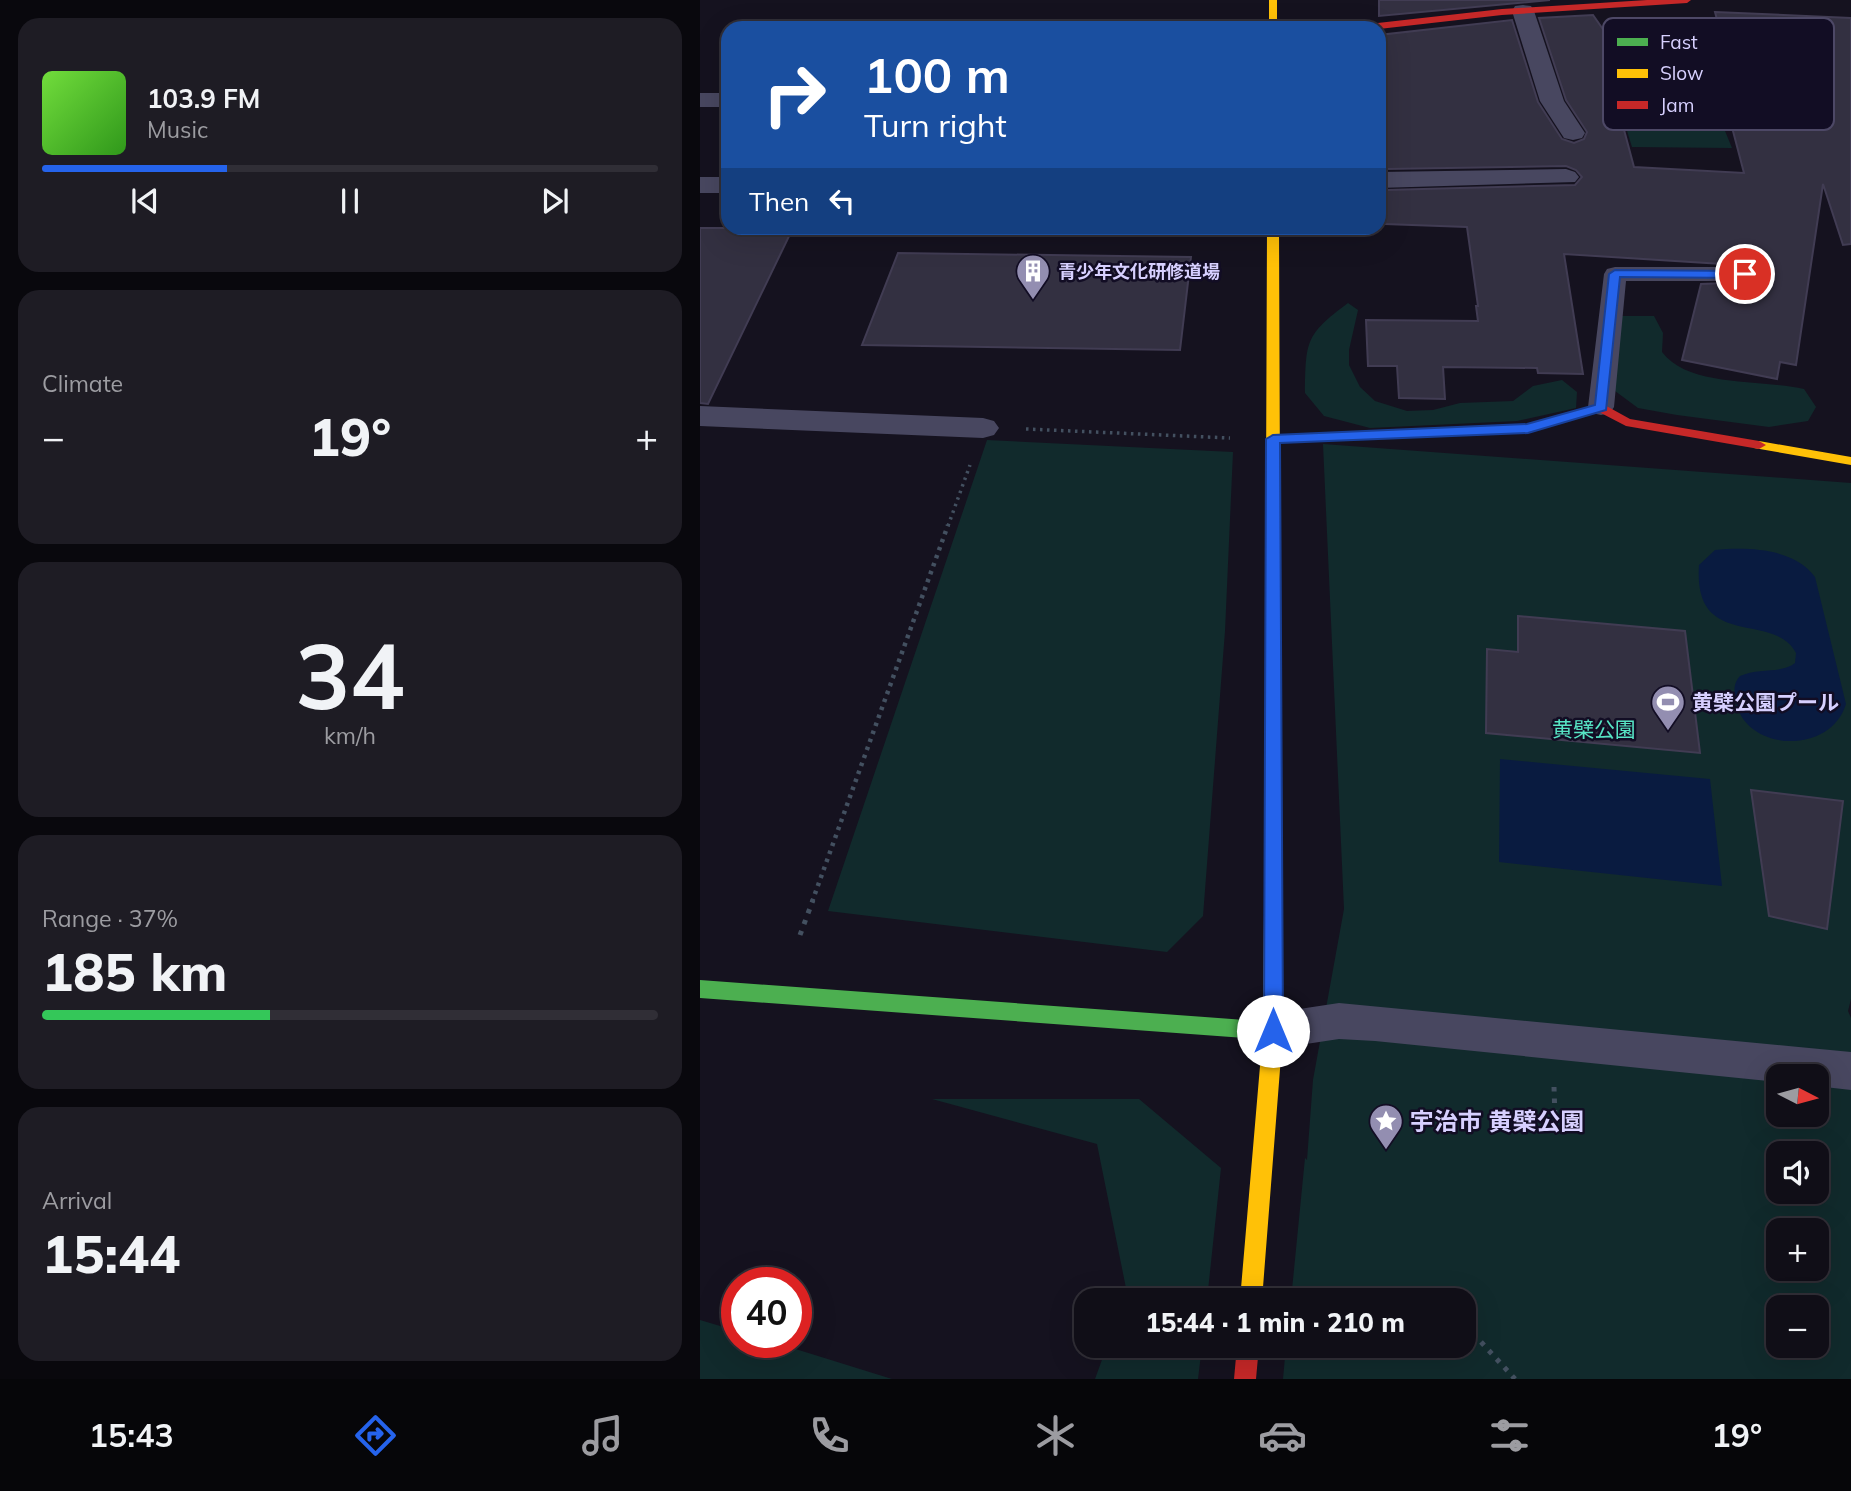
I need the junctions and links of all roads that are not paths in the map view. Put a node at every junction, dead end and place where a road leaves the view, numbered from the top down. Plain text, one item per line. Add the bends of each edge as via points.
1 (1273, 0) edge
2 (1687, 0) edge
3 (1523, 11) junction
4 (1273, 21) edge
5 (1386, 25) edge
6 (700, 100) edge
7 (721, 100) edge
8 (1573, 133) dead end
9 (1566, 177) dead end
10 (1386, 180) edge
11 (700, 185) edge
12 (721, 185) edge
13 (1273, 235) edge
14 (1745, 274) dead end
15 (1601, 407) junction
16 (700, 416) edge
17 (983, 428) road end
18 (1273, 439) junction
19 (1851, 461) edge
20 (700, 989) edge
21 (1273, 1031) junction
22 (1851, 1071) edge
23 (1252, 1288) edge
24 (1247, 1358) edge
25 (1245, 1379) edge

1 - 4 street
2 - 3 street
3 - 5 street
3 - 8 street via 1552,101
6 - 7 street
9 - 10 street
11 - 12 street
13 - 18 street
14 - 15 lane via 1615,274
15 - 18 street via 1528,428
15 - 19 street via 1626,422
16 - 17 street
18 - 21 street
20 - 21 street
21 - 22 lane via 1339,1021 1375,1023
21 - 23 street
24 - 25 street

